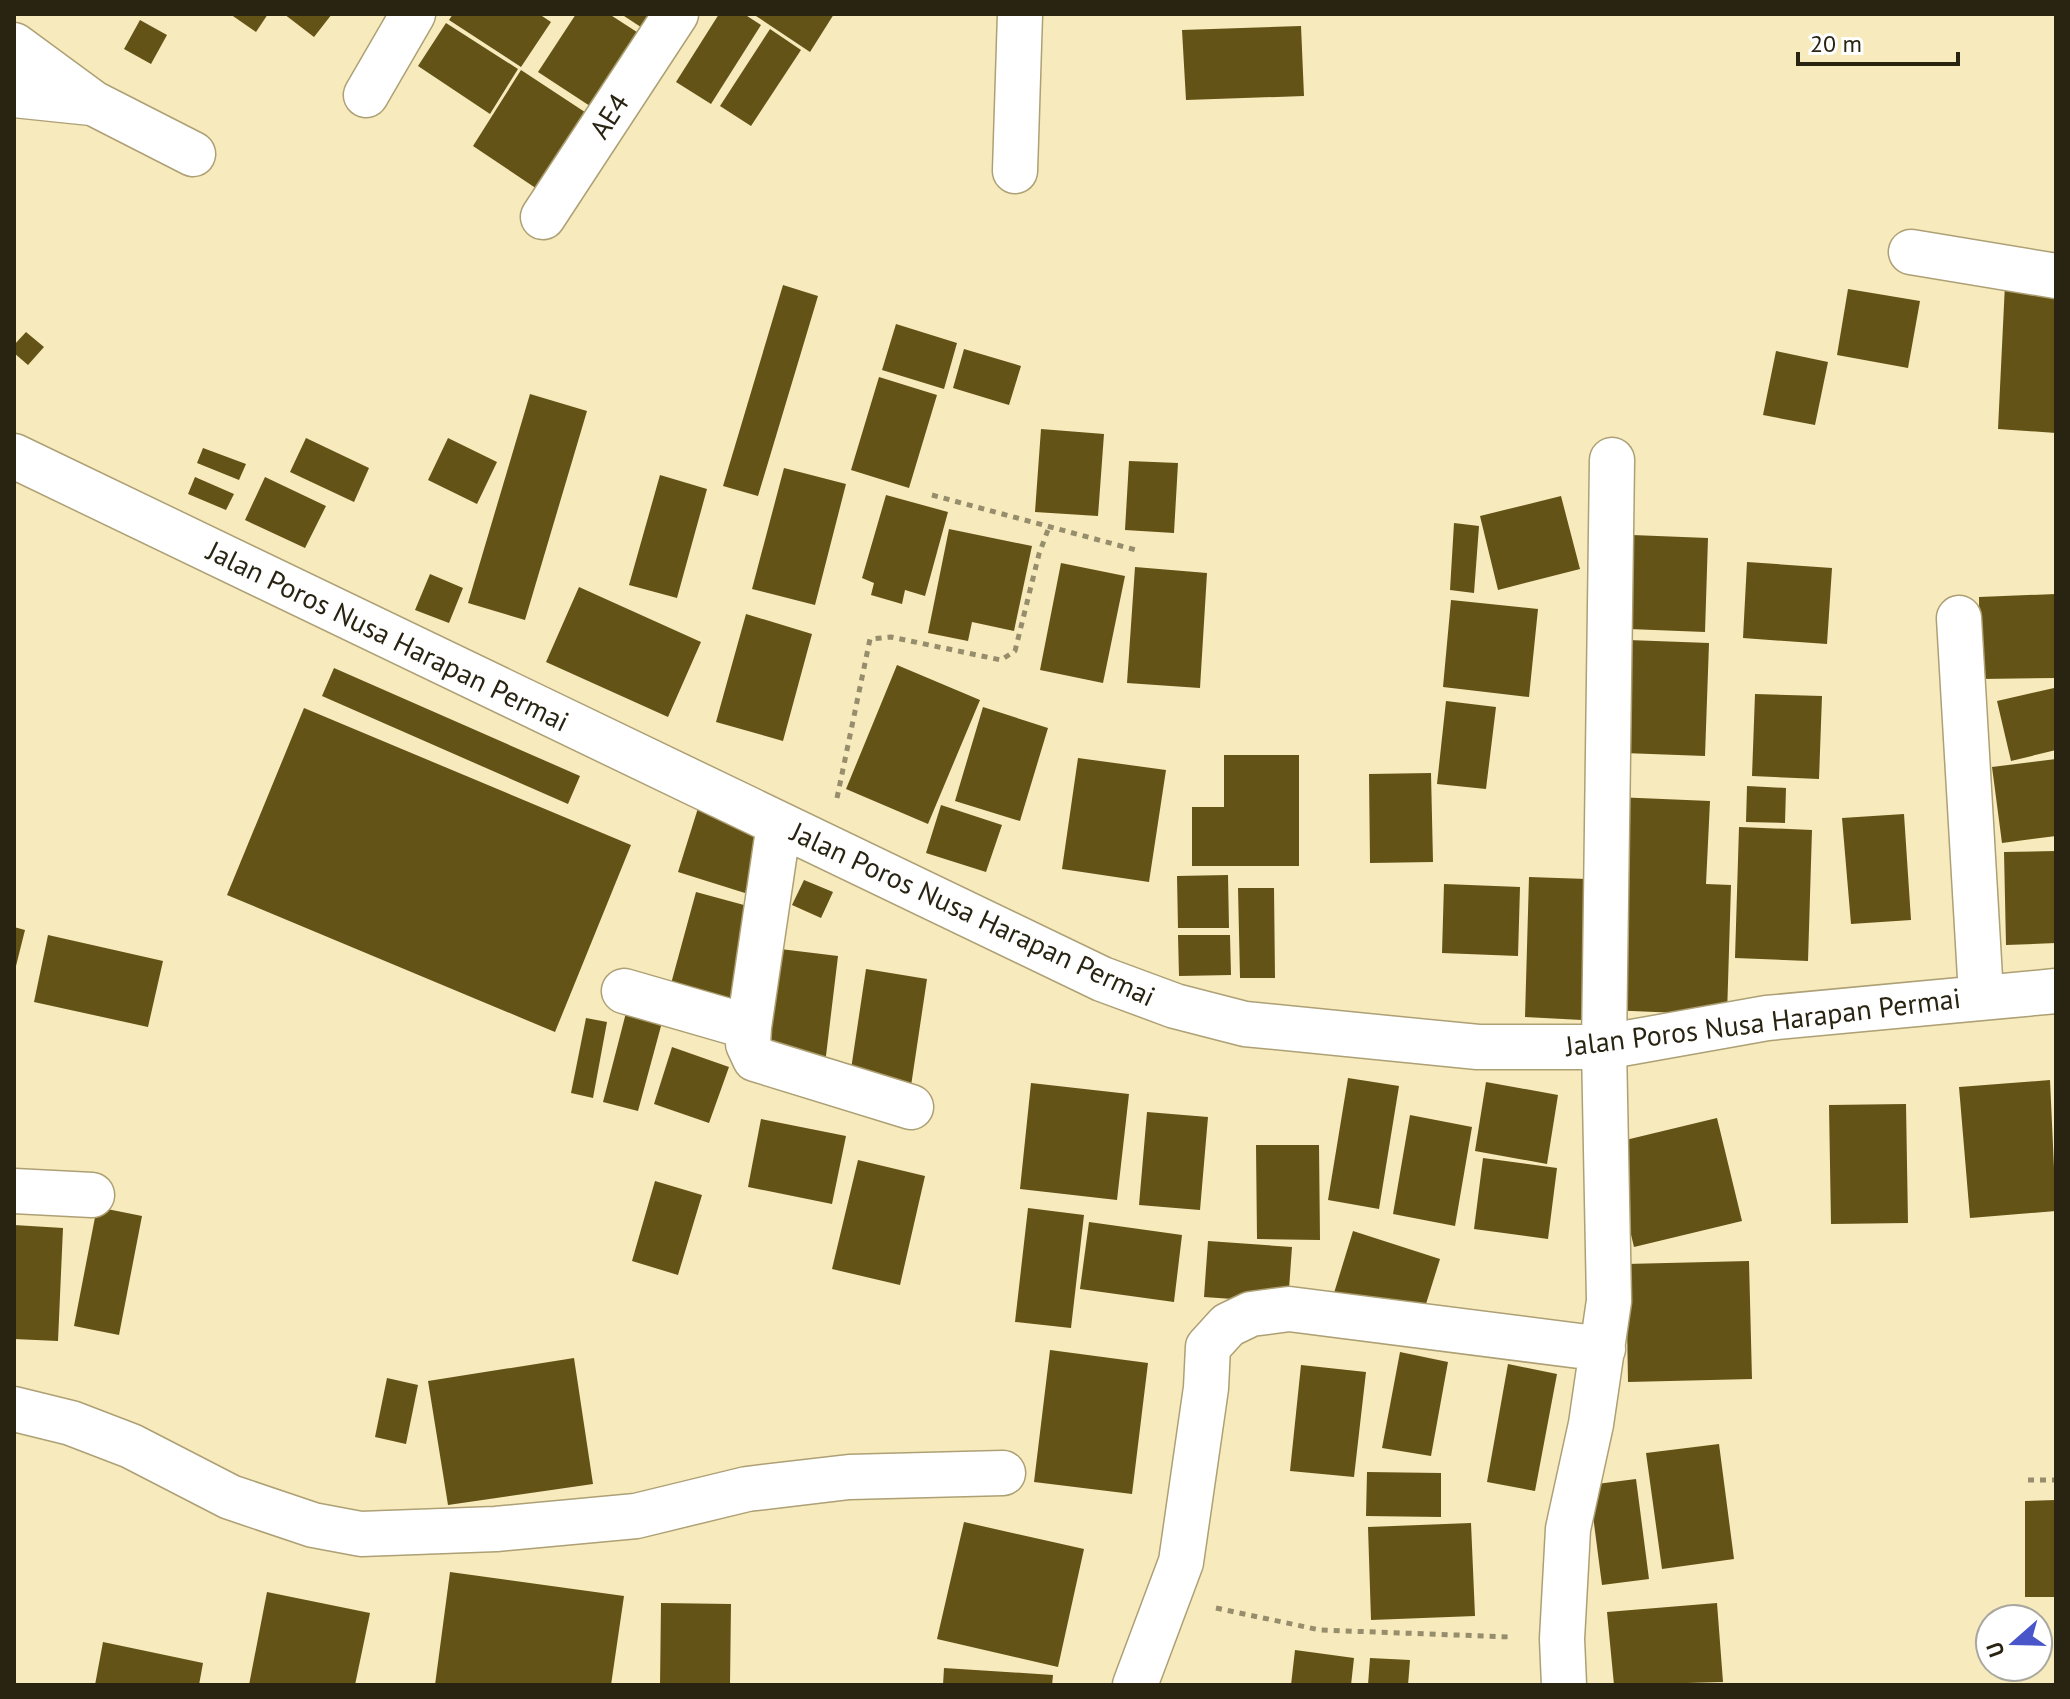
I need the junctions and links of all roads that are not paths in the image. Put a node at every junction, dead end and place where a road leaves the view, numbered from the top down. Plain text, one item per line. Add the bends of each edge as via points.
1 (413, 14) edge
2 (676, 14) edge
3 (1020, 14) edge
4 (14, 45) edge
5 (14, 95) edge
6 (366, 95) dead end
7 (93, 103) junction
8 (193, 154) dead end
9 (1015, 171) dead end
10 (543, 217) dead end
11 (1911, 252) dead end
12 (2056, 276) edge
13 (14, 456) edge
14 (1612, 460) dead end
15 (1959, 618) dead end
16 (779, 824) junction
17 (624, 991) dead end
18 (2056, 991) edge
19 (1981, 995) junction
20 (749, 1027) junction
21 (1604, 1047) junction
22 (911, 1107) dead end
23 (14, 1191) edge
24 (92, 1195) dead end
25 (1603, 1349) junction
26 (14, 1409) edge
27 (1003, 1473) dead end
28 (1135, 1685) edge
29 (1564, 1685) edge

1 - 6 street
2 - 10 street, AE4
3 - 9 street
4 - 7 street
5 - 7 street
7 - 8 street
11 - 12 street
13 - 16 street, Jalan Poros Nusa Harapan Permai
14 - 21 street
15 - 19 street
16 - 20 street
16 - 21 street, Jalan Poros Nusa Harapan Permai via 1102,979 1175,1006 1245,1024 1478,1047
17 - 20 street
18 - 19 street, Jalan Poros Nusa Harapan Permai
19 - 21 street, Jalan Poros Nusa Harapan Permai via 1767,1018
20 - 22 street via 748,1044 755,1059
21 - 25 street via 1609,1301
23 - 24 street
25 - 28 street via 1289,1309 1251,1314 1228,1325 1208,1347 1181,1562
25 - 29 street via 1568,1529
26 - 27 street via 131,1446 230,1497 313,1525 361,1534 636,1516 747,1489 849,1477

